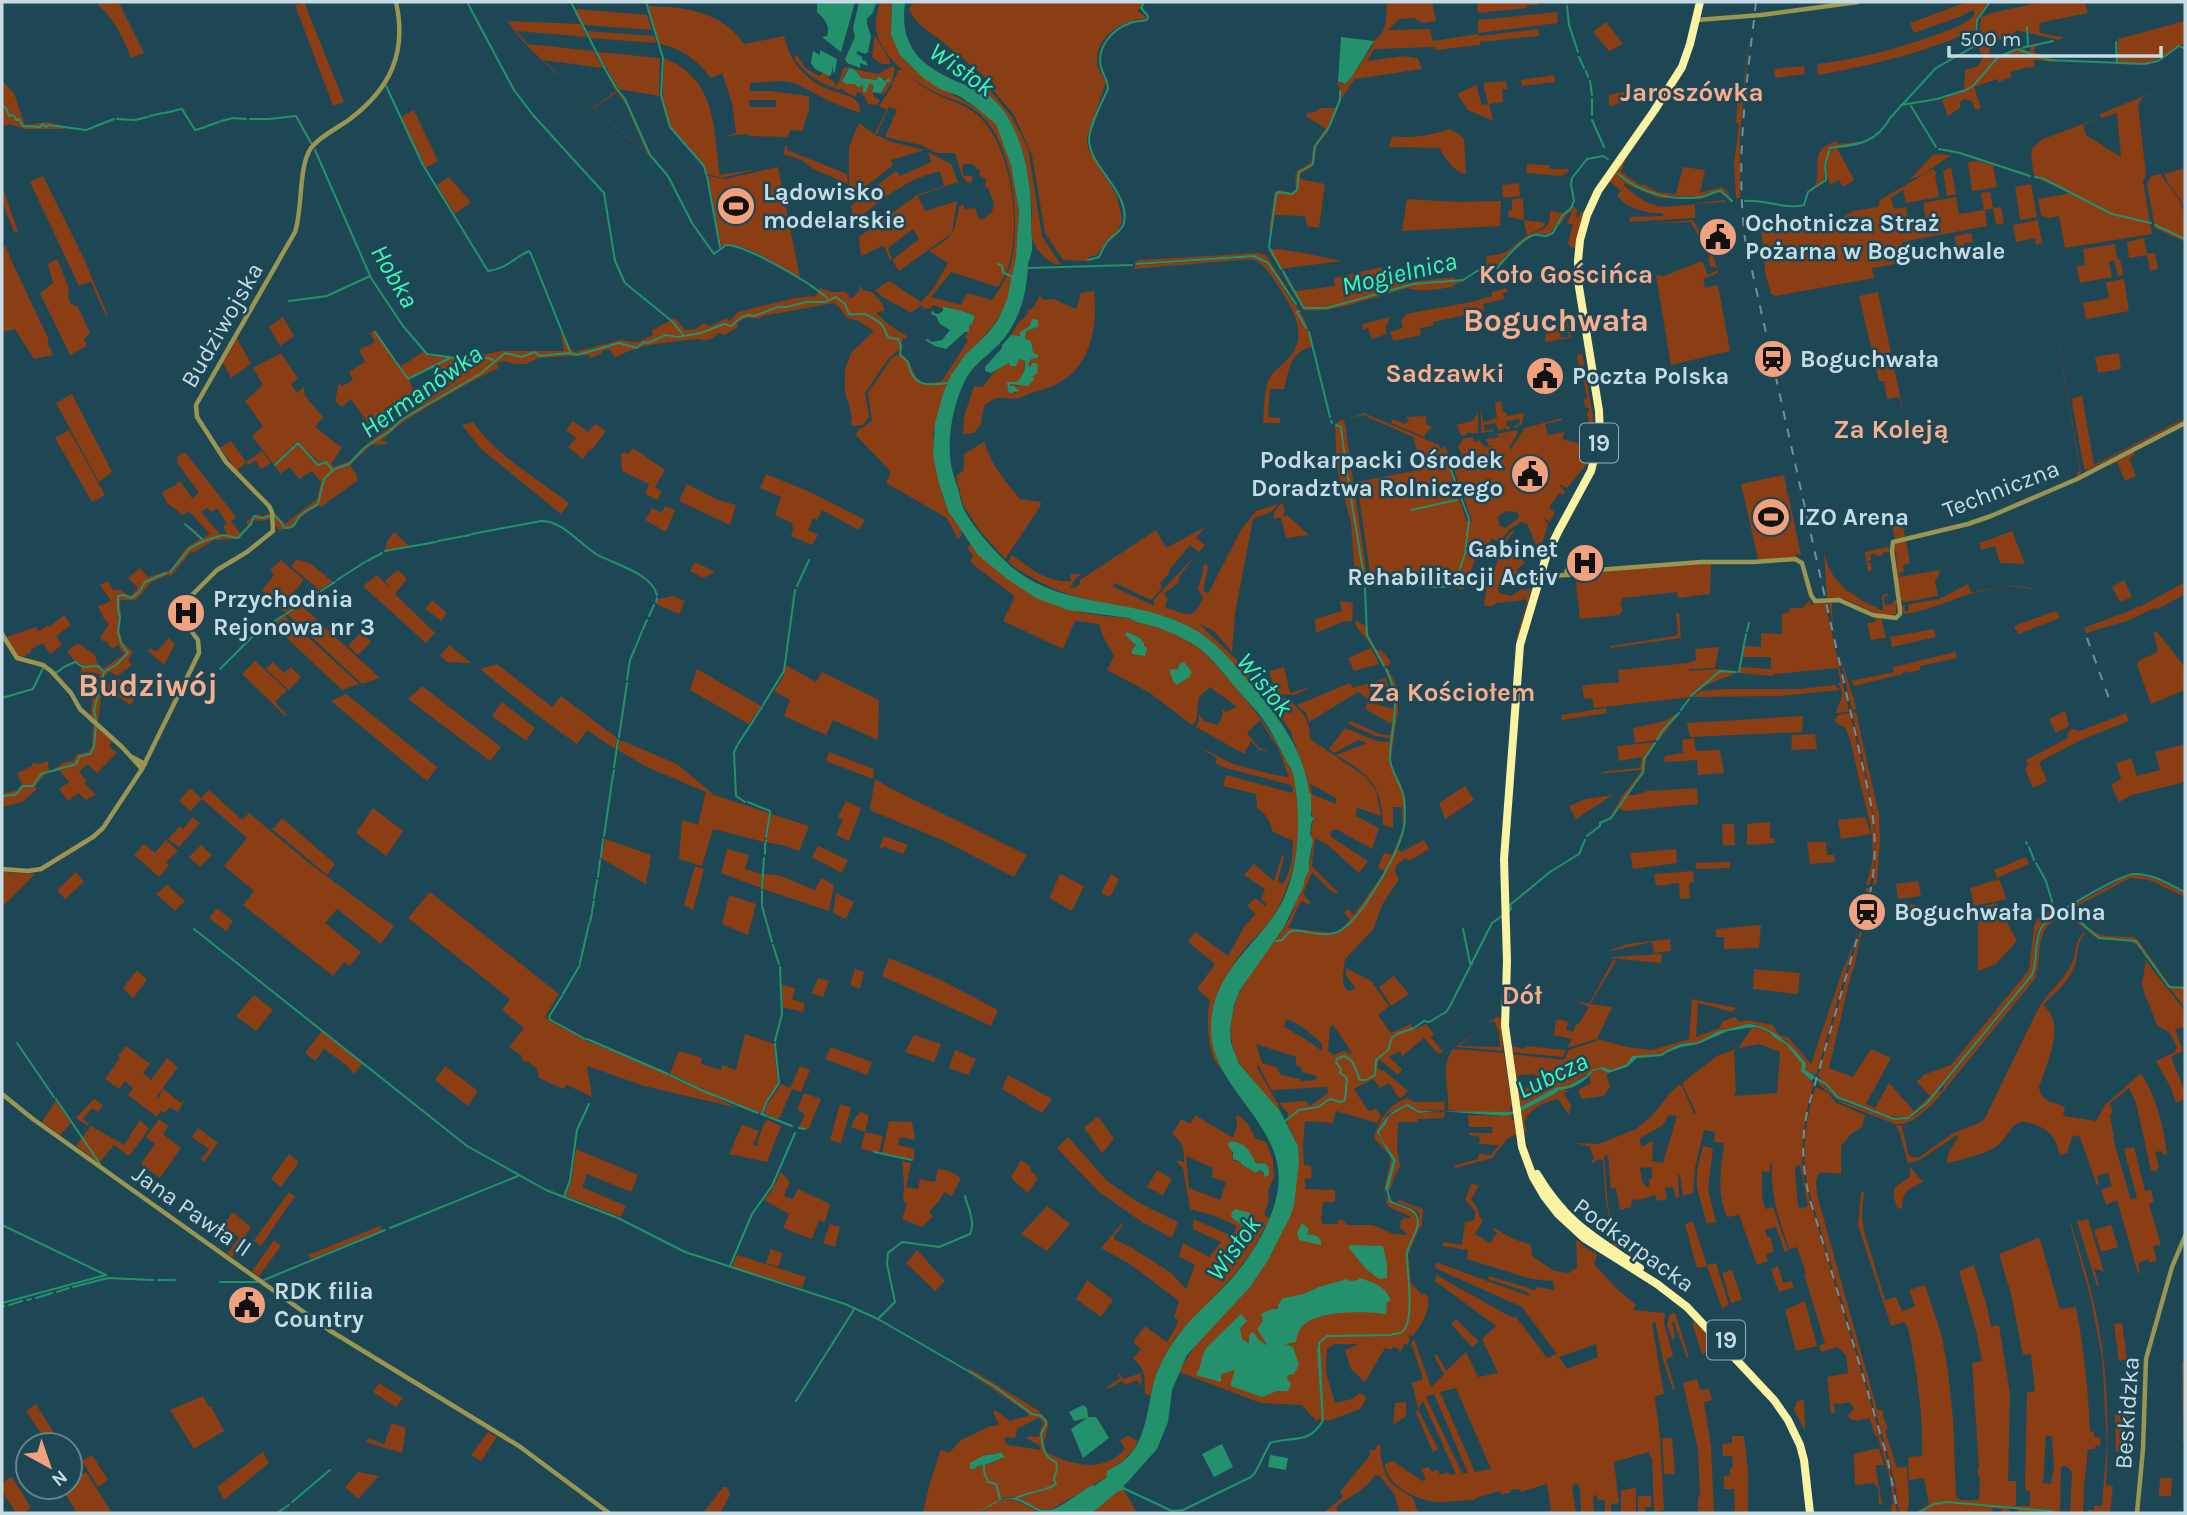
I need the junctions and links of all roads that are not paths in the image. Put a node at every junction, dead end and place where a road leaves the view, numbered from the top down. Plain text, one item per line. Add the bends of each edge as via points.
1 (396, 2) edge
2 (1700, 2) edge
3 (1858, 2) edge
4 (1696, 20) junction
5 (2185, 423) edge
6 (1539, 576) junction
7 (2, 634) edge
8 (143, 766) junction
9 (2, 869) edge
10 (2, 1094) edge
11 (1520, 1136) junction
12 (2185, 1236) edge
13 (1651, 1280) junction
14 (1662, 1281) junction
15 (1688, 1308) junction
16 (1699, 1311) junction
17 (1739, 1361) junction
18 (1748, 1364) junction
19 (1789, 1421) junction
20 (1798, 1426) junction
21 (609, 1513) edge
22 (1813, 1513) edge
23 (2137, 1513) edge

1 - 8 street, Budziwojska via 401,34 392,69 364,107 312,148 295,230 196,405 197,417 221,456 267,503 273,529 220,568 180,607 180,617 198,640 199,653
2 - 4 highway, 19
3 - 4 street
4 - 6 highway, 19 via 1682,67 1598,191 1583,228 1578,279 1600,436 1591,471
5 - 6 street, Techniczna via 2077,479 1989,516 1893,542 1900,604 1899,616 1892,618 1833,599 1813,599 1804,566 1795,559
6 - 11 highway, 19 via 1518,662 1504,859 1505,1026
7 - 8 street via 15,657 48,668 80,709
8 - 9 street, Budziwojska via 93,837 37,870
10 - 21 street, Jana Pawła II via 329,1330 510,1440
11 - 13 highway, Podkarpacka / 19 via 1533,1177 1558,1214 1594,1246
11 - 14 highway, Podkarpacka / 19 via 1540,1179 1569,1217
12 - 23 street, Beskidzka via 2146,1359
13 - 14 highway
13 - 15 highway, Podkarpacka / 19
14 - 16 highway, Podkarpacka / 19
15 - 16 highway
15 - 17 highway, Podkarpacka / 19
16 - 18 highway, Podkarpacka / 19
17 - 18 highway
17 - 19 highway, Podkarpacka / 19
18 - 20 highway, Podkarpacka / 19
19 - 20 highway
19 - 22 highway, Podkarpacka / 19 via 1802,1451
20 - 22 highway, Podkarpacka / 19 via 1808,1456

